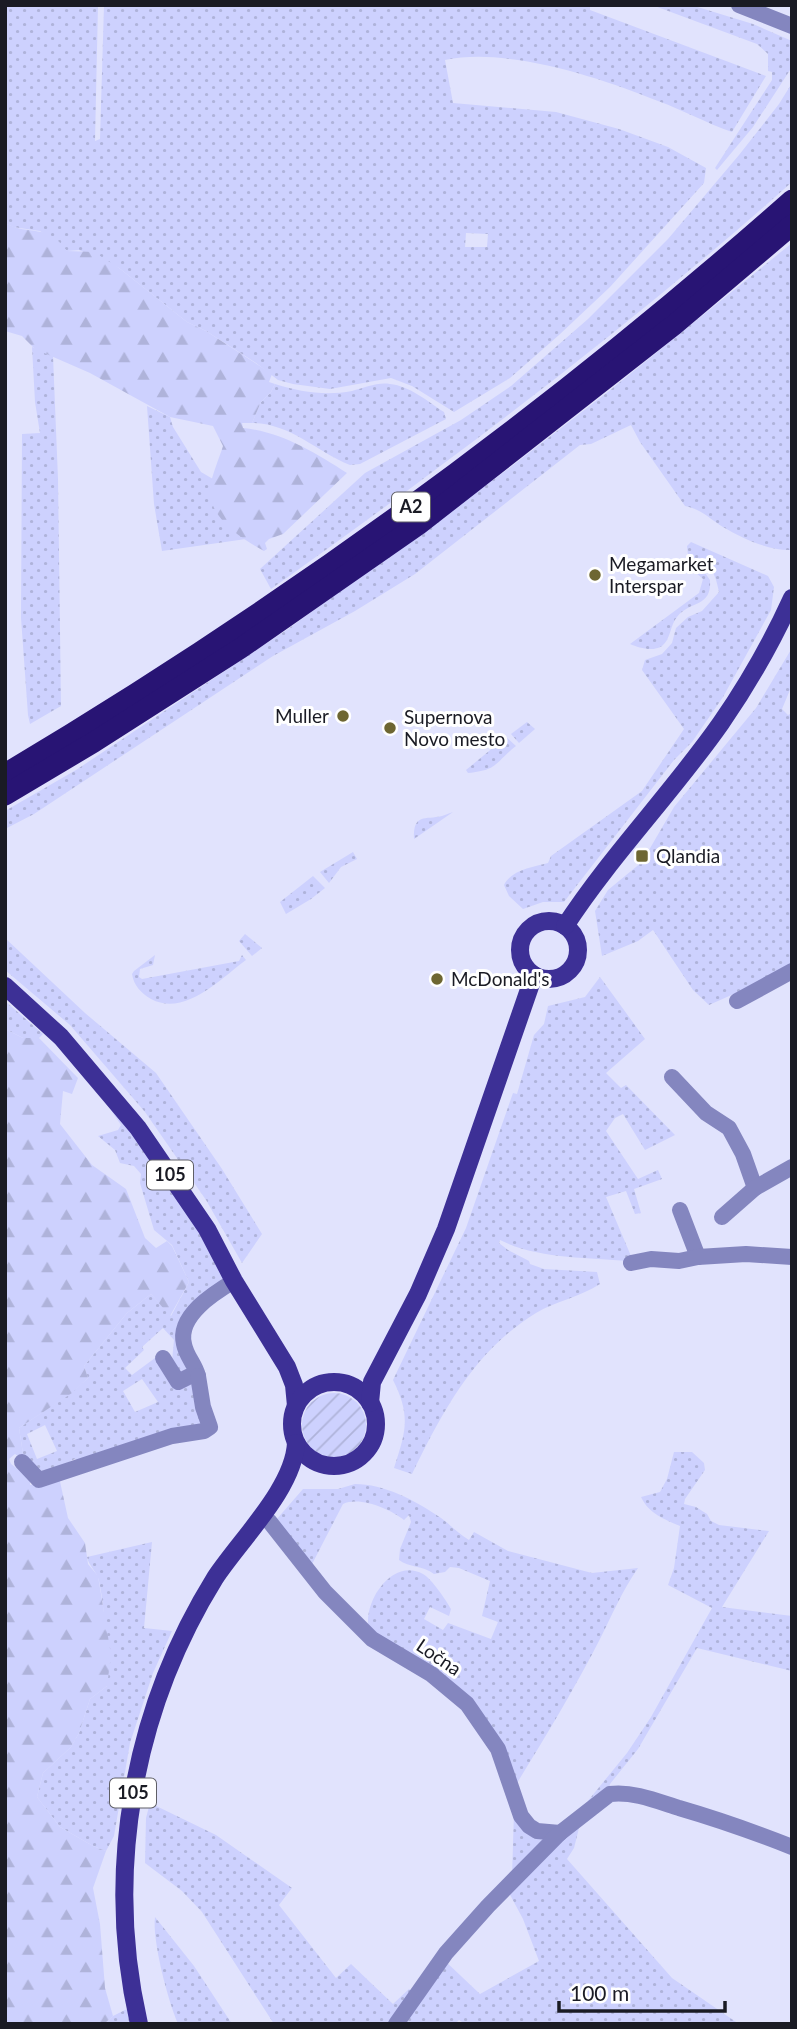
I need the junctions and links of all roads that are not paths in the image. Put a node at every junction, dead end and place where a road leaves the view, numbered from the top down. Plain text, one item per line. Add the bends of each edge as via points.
1 (739, 5) edge
2 (792, 26) edge
3 (791, 200) edge
4 (792, 225) edge
5 (792, 598) edge
6 (5, 774) edge
7 (5, 795) edge
8 (565, 926) junction
9 (792, 971) edge
10 (534, 975) junction
11 (5, 986) edge
12 (737, 1001) dead end
13 (671, 1077) dead end
14 (792, 1167) edge
15 (755, 1188) junction
16 (680, 1210) dead end
17 (722, 1217) dead end
18 (698, 1256) junction
19 (792, 1257) edge
20 (631, 1263) dead end
21 (234, 1280) junction
22 (398, 1332) junction
23 (163, 1358) dead end
24 (287, 1367) junction
25 (198, 1376) junction
26 (331, 1383) junction
27 (370, 1403) junction
28 (296, 1406) junction
29 (296, 1443) junction
30 (22, 1462) dead end
31 (327, 1466) junction
32 (266, 1516) junction
33 (560, 1833) junction
34 (792, 1847) edge
35 (139, 2024) edge
36 (397, 2024) edge

1 - 2 street
3 - 6 highway, A2 via 640,328 407,510 231,632
4 - 7 highway, A2 via 674,325 418,525 241,648
5 - 8 main road via 720,724 614,856
8 - 10 main road via 578,951 570,970 553,979
8 - 10 main road via 540,922 526,933 521,941 522,960
9 - 12 street
10 - 22 main road via 446,1229
11 - 21 main road, 105 via 61,1037 138,1128 207,1229
13 - 15 street via 706,1113 729,1128
14 - 15 street
15 - 17 street
16 - 18 street
18 - 19 street
18 - 20 street
21 - 24 main road, 105
21 - 25 street via 195,1310 183,1332
22 - 26 main road via 362,1375
22 - 27 main road via 372,1382
23 - 25 street via 178,1382
24 - 26 main road via 299,1376
24 - 28 main road, 105
25 - 30 street via 210,1427 204,1431 172,1436 39,1480
26 - 27 main road via 351,1385
26 - 28 main road via 313,1388
27 - 31 main road, 105 via 376,1429 372,1442 353,1462
28 - 29 main road, 105 via 292,1418
29 - 31 main road via 303,1454
29 - 32 main road, 105 via 292,1467
31 - 32 main road, 105 via 307,1469 295,1477
32 - 33 street, Ločna via 325,1592 372,1639 431,1674 467,1704 498,1749 520,1816 537,1831
32 - 35 main road, 105 via 216,1577 195,1615 157,1701 139,1758 124,1874 126,1936
33 - 34 street via 602,1799 619,1793 731,1824
33 - 36 street via 446,1953

